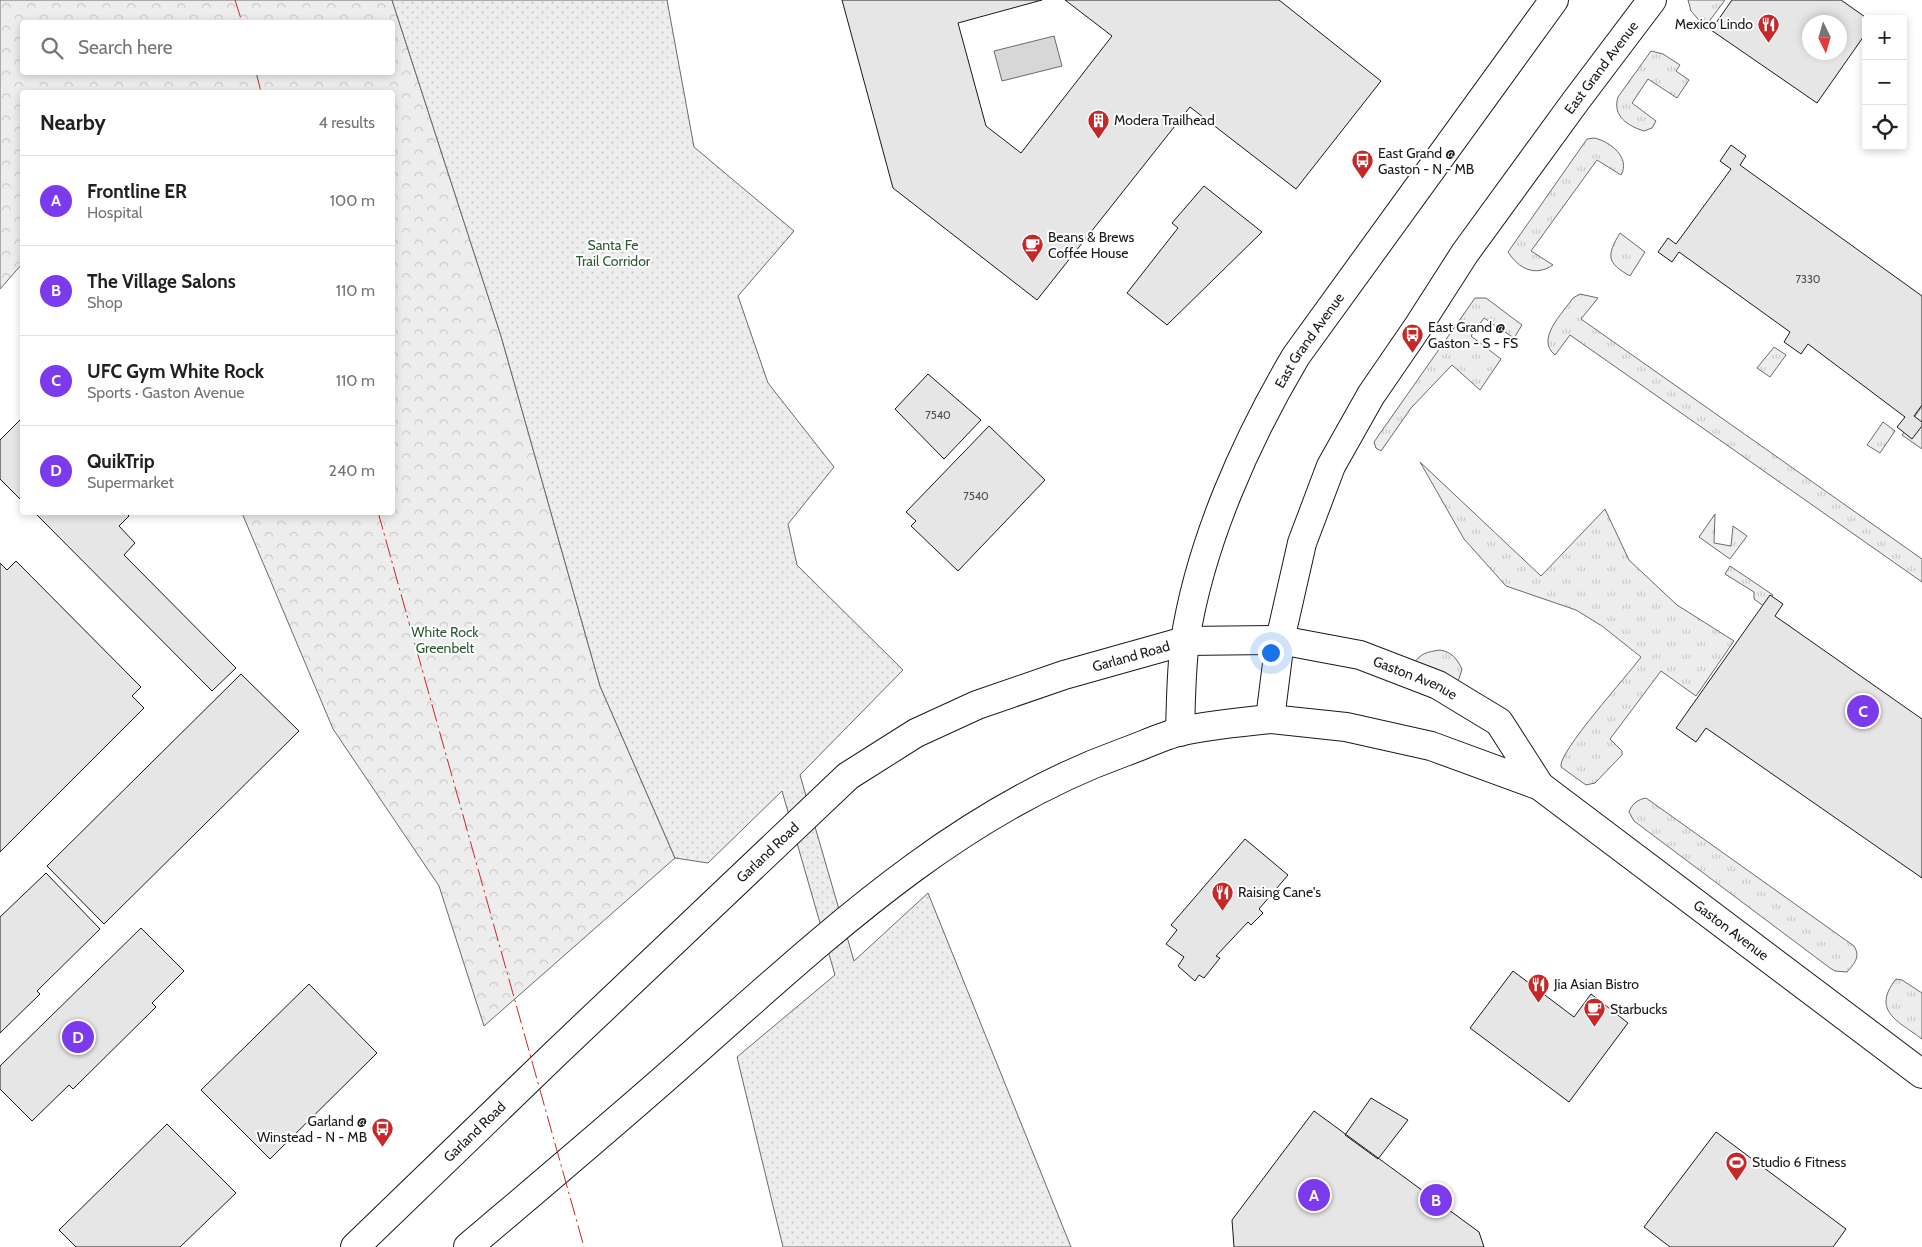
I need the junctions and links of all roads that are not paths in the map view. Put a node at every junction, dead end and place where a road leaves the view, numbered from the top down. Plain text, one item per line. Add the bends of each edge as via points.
1 (1554, 0) edge
2 (1652, 0) edge
3 (1280, 640) junction
4 (1185, 642) junction
5 (1270, 719) junction
6 (1180, 732) junction
7 (1540, 786) junction
8 (1922, 1074) edge
9 (355, 1247) edge
10 (468, 1247) edge

1 - 4 main road, East Grand Avenue via 1296,356 1279,385 1236,473 1202,564
2 - 3 main road, East Grand Avenue via 1465,253 1371,395 1331,466 1305,534
3 - 4 main road, Garland Road
3 - 5 main road, East Grand Avenue
3 - 7 main road, Gaston Avenue via 1360,655 1438,685 1499,722
4 - 6 main road, East Grand Avenue
4 - 9 main road, Garland Road via 1047,681 977,705 916,733 848,776
5 - 6 main road
5 - 7 main road, Gaston Avenue via 1346,727 1431,746
6 - 10 main road via 1101,760 1042,786 905,872
7 - 8 main road, Gaston Avenue

